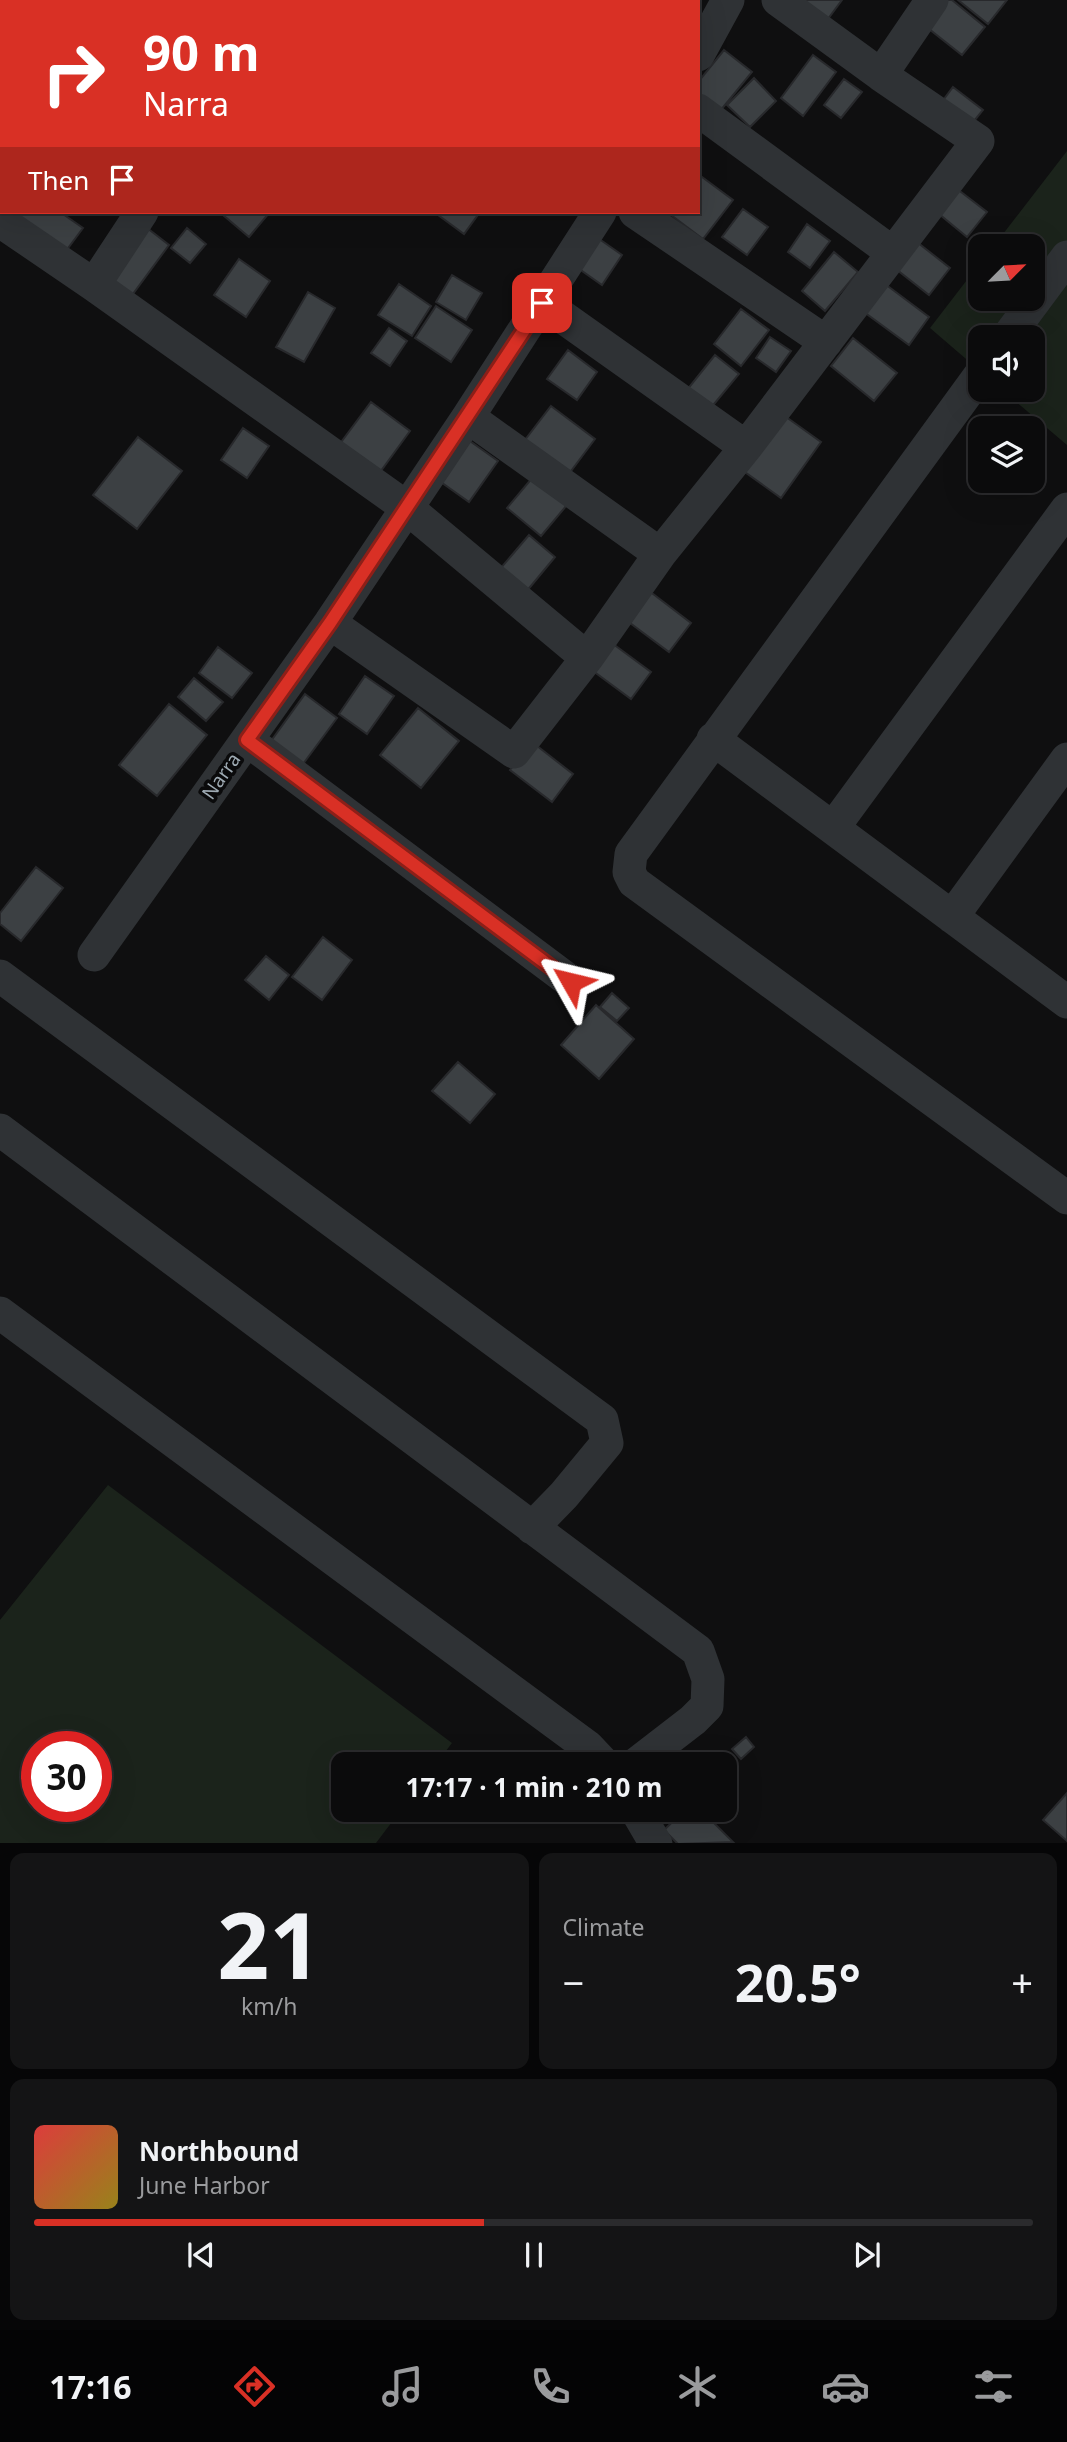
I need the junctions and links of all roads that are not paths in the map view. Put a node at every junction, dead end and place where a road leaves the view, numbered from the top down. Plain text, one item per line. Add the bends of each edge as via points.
1 (727, 0) edge
2 (778, 0) edge
3 (932, 0) edge
4 (700, 48) edge
5 (881, 75) junction
6 (700, 111) edge
7 (141, 214) edge
8 (599, 214) edge
9 (638, 214) edge
10 (0, 221) edge
11 (893, 253) junction
12 (1067, 257) edge
13 (94, 285) junction
14 (542, 303) junction
15 (1017, 325) edge
16 (826, 342) junction
17 (968, 391) edge
18 (468, 417) junction
19 (746, 447) junction
20 (406, 508) junction
21 (1067, 509) edge
22 (660, 554) junction
23 (330, 623) junction
24 (587, 658) junction
25 (713, 739) junction
26 (247, 740) junction
27 (1067, 760) edge
28 (833, 828) junction
29 (952, 917) junction
30 (94, 955) dead end
31 (0, 976) edge
32 (571, 982) dead end
33 (1067, 1002) edge
34 (0, 1130) edge
35 (1067, 1198) edge
36 (0, 1313) edge
37 (532, 1528) junction
38 (593, 1752) edge
39 (651, 1752) edge
40 (643, 1822) edge
41 (656, 1843) edge

1 - 4 street
2 - 5 street
3 - 5 street
5 - 11 street via 978,141
6 - 11 street
7 - 13 street
8 - 14 street, Narra
9 - 16 street
10 - 13 street
11 - 16 street
12 - 15 street
13 - 20 street
14 - 18 street, Narra
14 - 19 street
16 - 19 street
17 - 25 street
18 - 20 street, Narra
18 - 22 street
19 - 22 street
20 - 23 street, Narra
20 - 24 street
21 - 28 street
22 - 24 street
23 - 24 street via 514,752
23 - 26 street, Narra
25 - 28 street
25 - 35 street via 631,854 629,872 634,882
26 - 30 street, Narra
26 - 32 street
27 - 29 street
28 - 29 street
29 - 33 street
31 - 37 street via 603,1420 607,1443
34 - 37 street
36 - 38 street
37 - 39 street via 698,1651 708,1679 707,1706
40 - 41 street

